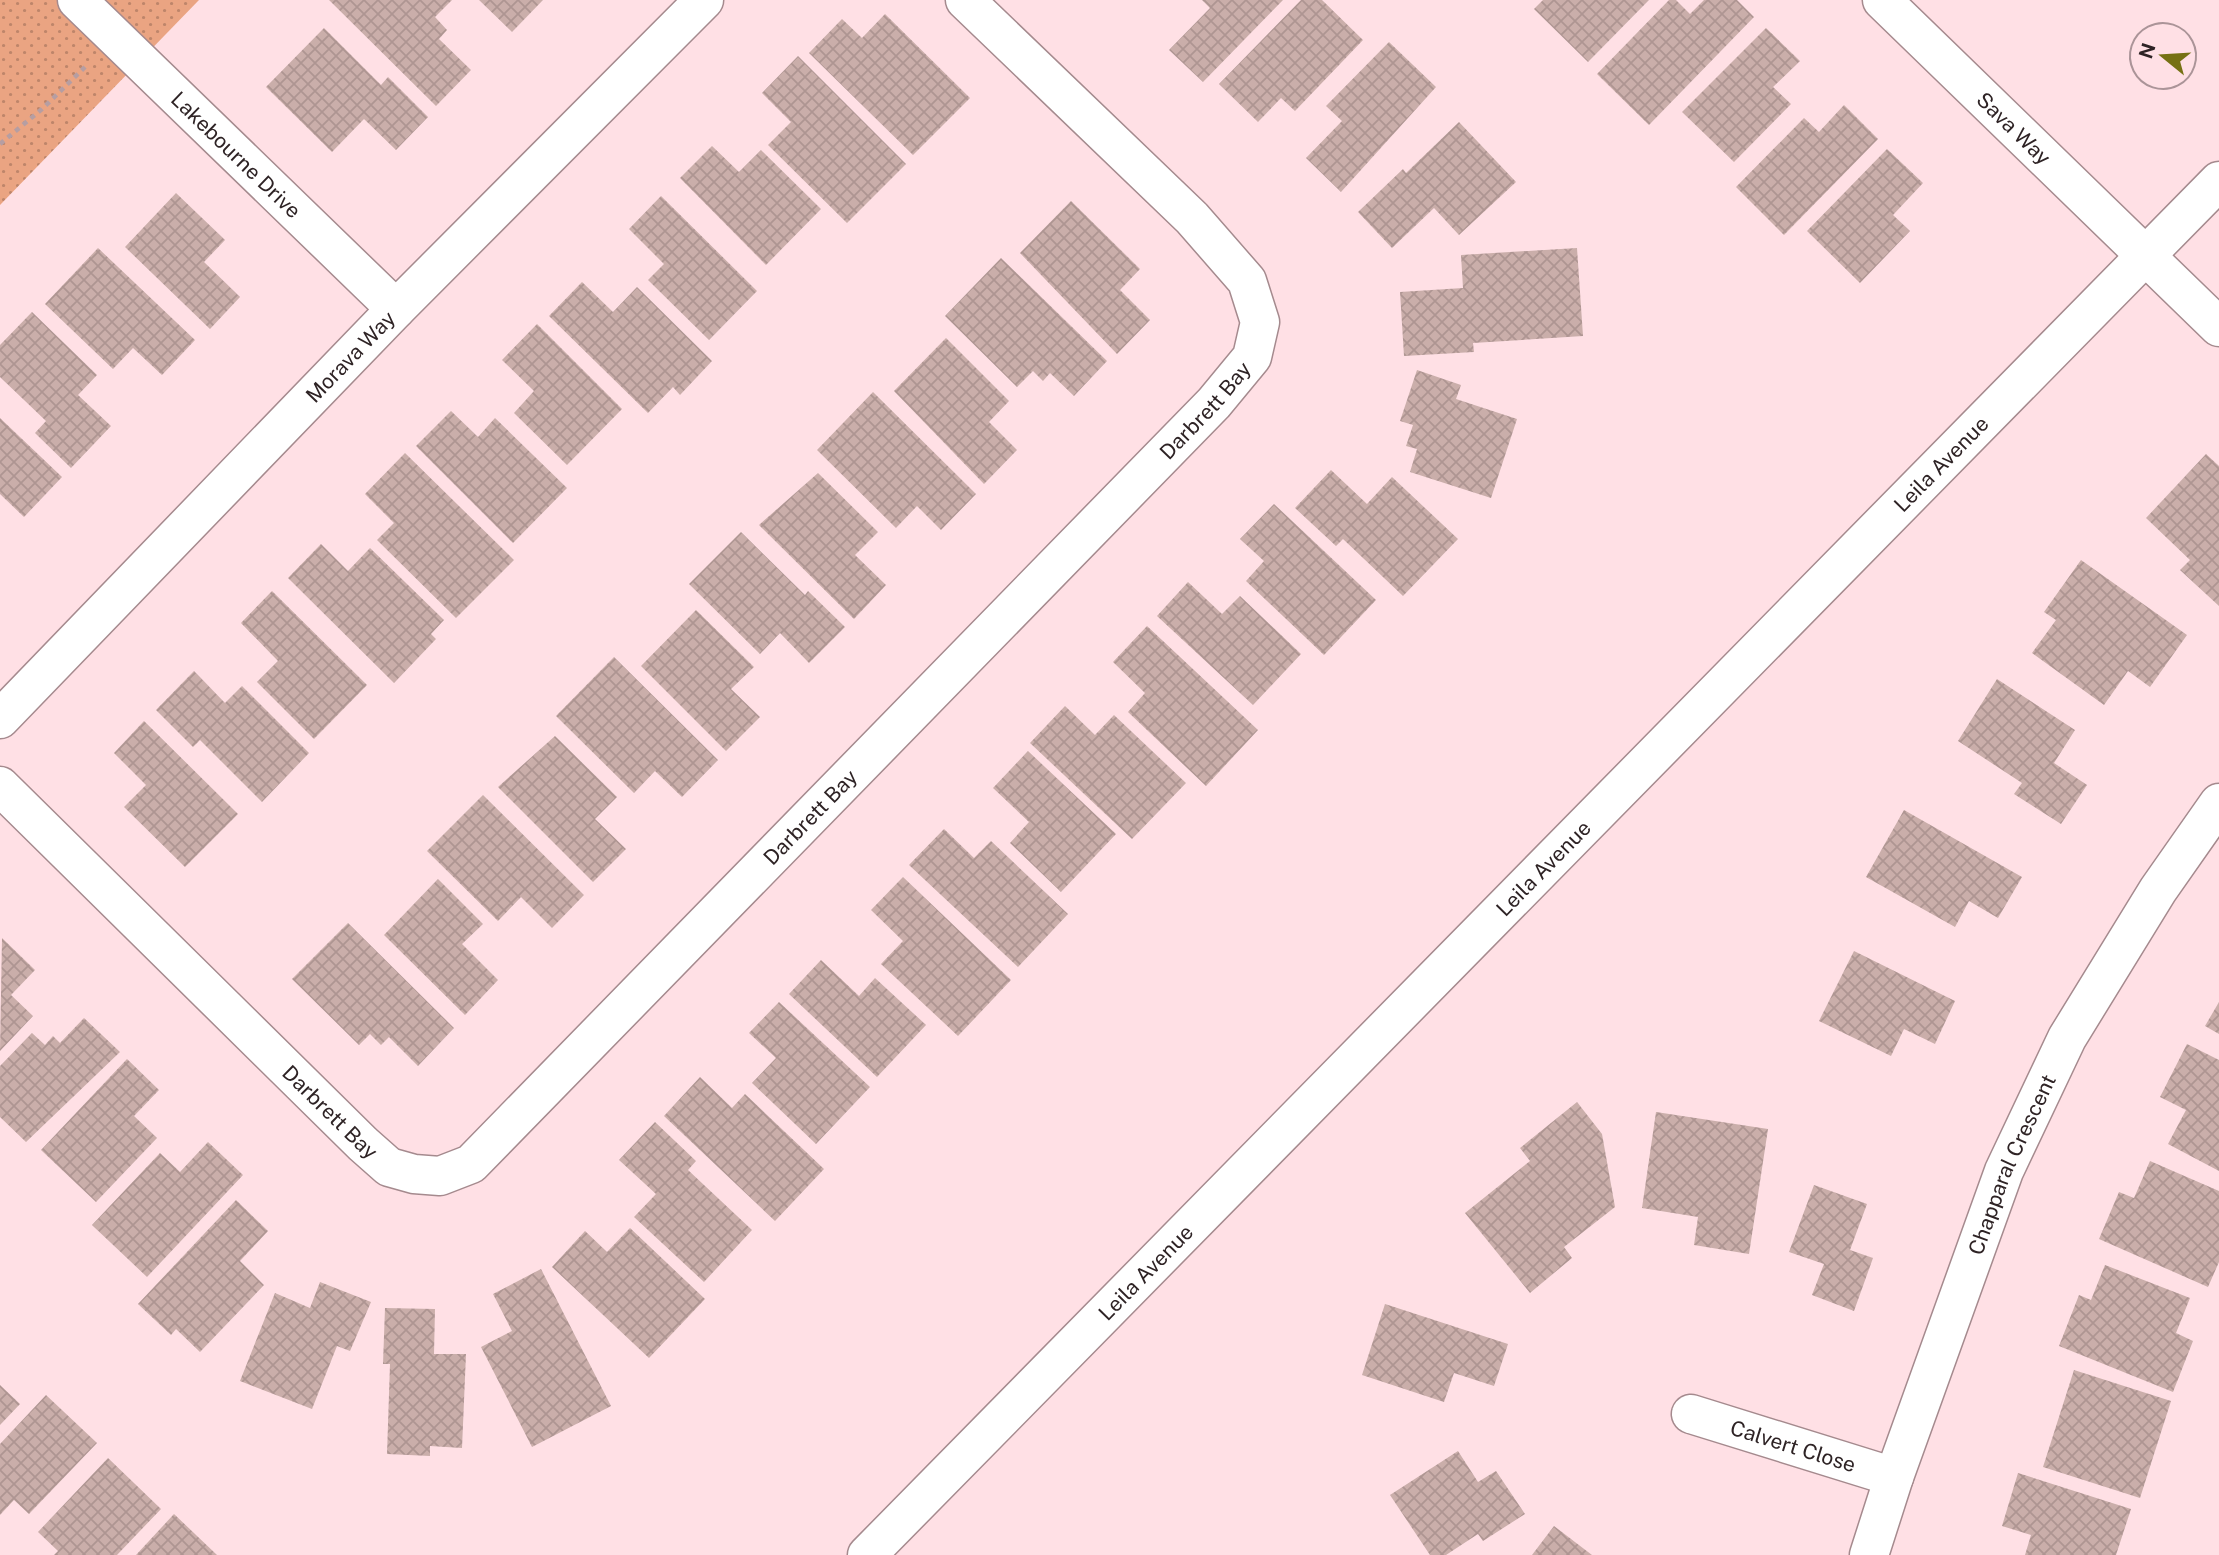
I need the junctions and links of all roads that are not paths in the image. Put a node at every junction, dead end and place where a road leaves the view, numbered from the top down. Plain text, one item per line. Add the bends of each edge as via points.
1 (77, 0) edge
2 (704, 0) edge
3 (965, 0) edge
4 (1882, 0) edge
5 (2219, 181) edge
6 (2146, 256) junction
7 (396, 309) junction
8 (2219, 327) edge
9 (0, 719) edge
10 (0, 786) edge
11 (2219, 803) edge
12 (1691, 1414) dead end
13 (1894, 1476) junction
14 (867, 1555) edge
15 (1869, 1555) edge

1 - 7 street, Lakebourne Drive
2 - 7 street, Morava Way
3 - 10 street, Darbrett Bay via 1192,218 1247,281 1260,322 1252,357 1214,403 471,1164 440,1176 389,1167
4 - 6 street, Sava Way
5 - 6 street, Leila Avenue
6 - 8 street, Sava Way
6 - 14 street, Leila Avenue
7 - 9 street, Morava Way
11 - 13 street, Chapparal Crescent via 2158,890 2067,1038 2004,1171
12 - 13 street, Calvert Close
13 - 15 street, Chapparal Crescent

